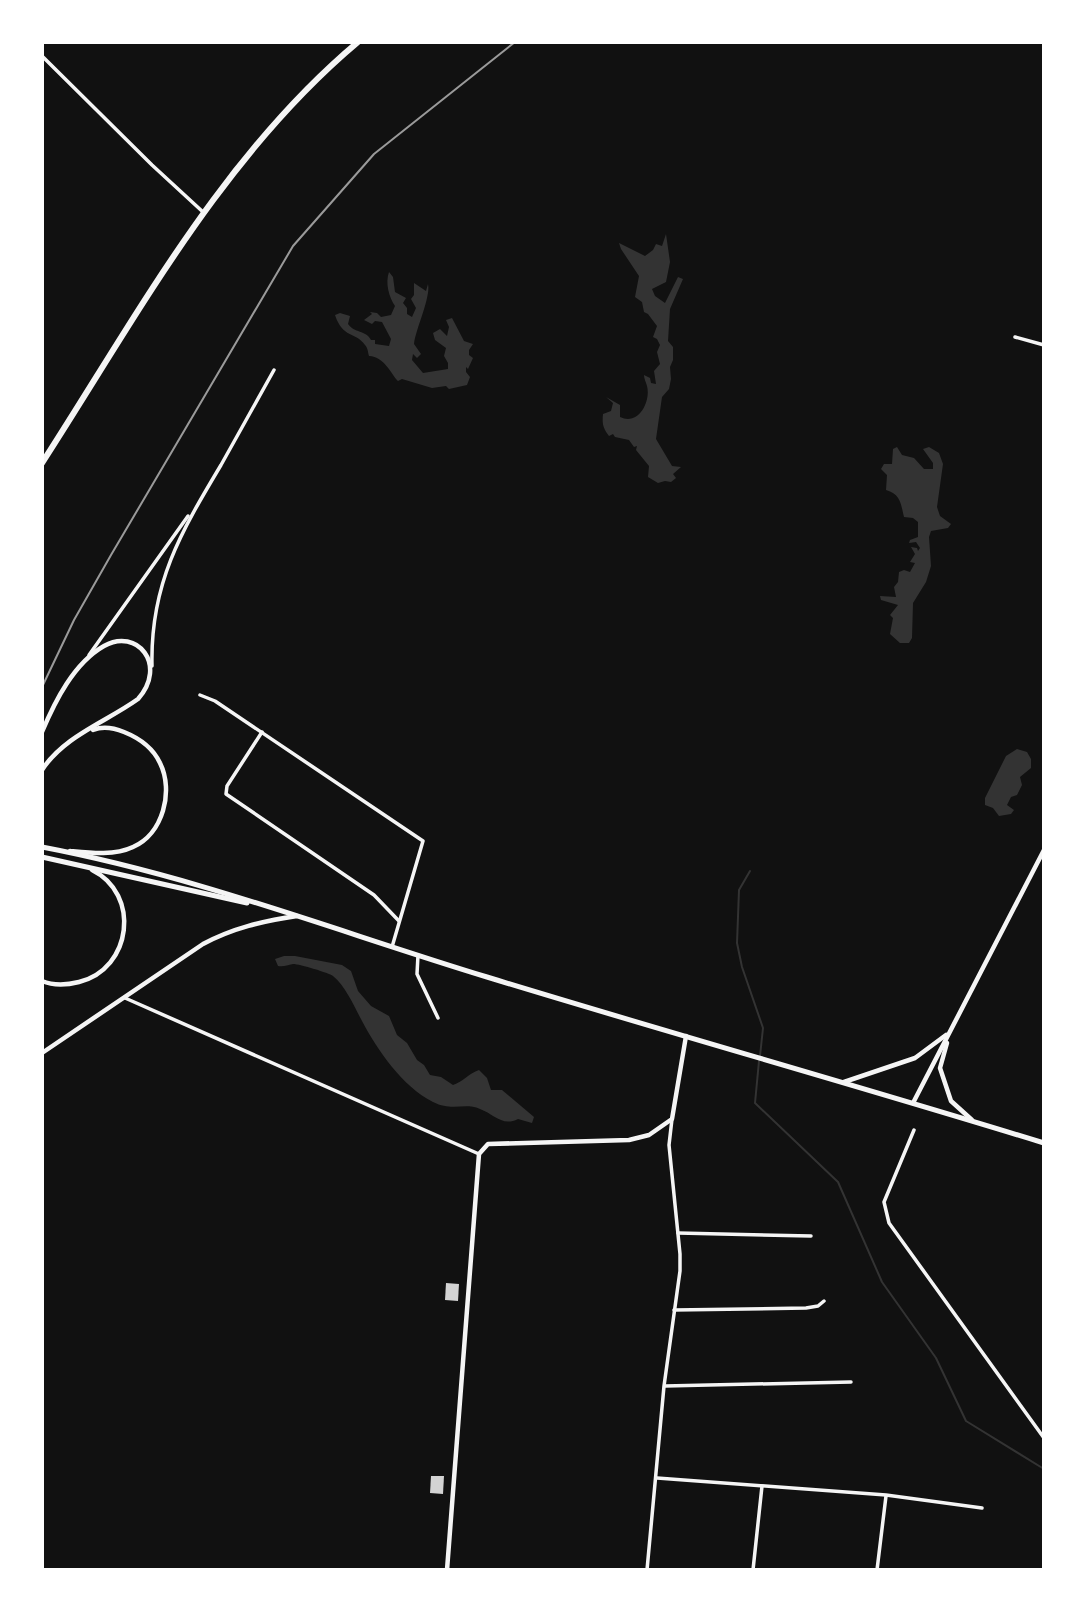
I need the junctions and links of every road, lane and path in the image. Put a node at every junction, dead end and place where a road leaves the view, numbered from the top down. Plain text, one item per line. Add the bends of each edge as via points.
1 (358, 42) edge
2 (42, 56) edge
3 (203, 212) junction
4 (1015, 337) dead end
5 (1044, 345) edge
6 (274, 370) dead end
7 (42, 463) edge
8 (199, 500) junction
9 (86, 658) junction
10 (152, 666) junction
11 (200, 695) dead end
12 (42, 732) edge
13 (262, 732) junction
14 (82, 734) junction
15 (42, 770) edge
16 (44, 847) edge
17 (1044, 850) edge
18 (43, 857) edge
19 (81, 865) junction
20 (300, 916) junction
21 (399, 921) junction
22 (393, 947) junction
23 (418, 955) junction
24 (42, 981) edge
25 (123, 996) junction
26 (438, 1018) dead end
27 (949, 1032) junction
28 (686, 1036) junction
29 (42, 1052) edge
30 (844, 1082) junction
31 (913, 1103) junction
32 (672, 1119) junction
33 (973, 1121) junction
34 (914, 1130) dead end
35 (1044, 1143) edge
36 (479, 1154) junction
37 (678, 1233) junction
38 (811, 1236) dead end
39 (824, 1301) dead end
40 (674, 1310) junction
41 (851, 1382) dead end
42 (664, 1386) junction
43 (1044, 1438) edge
44 (656, 1478) junction
45 (762, 1486) junction
46 (886, 1495) junction
47 (982, 1508) dead end
48 (447, 1570) edge
49 (647, 1570) edge
50 (753, 1570) edge
51 (877, 1570) edge

1 - 3 highway via 295,101
2 - 3 street
3 - 7 highway
4 - 5 street
6 - 8 street
8 - 9 street
8 - 10 street via 162,582 151,644
9 - 10 street via 106,645 127,642 147,654
9 - 12 street via 52,707
10 - 14 street via 151,679 138,699
11 - 13 street
13 - 21 street via 423,841
13 - 21 street via 226,794 374,895
14 - 15 street
14 - 16 street via 116,728 150,748 164,774 163,811 153,832 131,848 85,853
16 - 20 main road via 178,879
17 - 27 street
18 - 19 main road
19 - 20 main road
19 - 24 street via 113,887 122,905 122,942 105,970 89,980 68,985
20 - 22 main road
20 - 25 street via 255,922 223,933
21 - 22 street
22 - 23 main road
23 - 26 street via 417,974
23 - 28 main road
25 - 29 street
25 - 36 street
27 - 30 street via 915,1058
27 - 31 street
27 - 33 street via 940,1069 951,1101
28 - 30 main road
28 - 32 street
30 - 31 main road
31 - 33 main road
32 - 36 street via 649,1135 629,1140 488,1144
32 - 37 street via 669,1145
33 - 35 main road
34 - 43 street via 884,1202 888,1223
36 - 48 street
37 - 38 street
37 - 40 street via 680,1271
39 - 40 street via 806,1308
40 - 42 street
41 - 42 street
42 - 44 street
44 - 45 street
44 - 49 street
45 - 46 street
45 - 50 street
46 - 47 street
46 - 51 street

